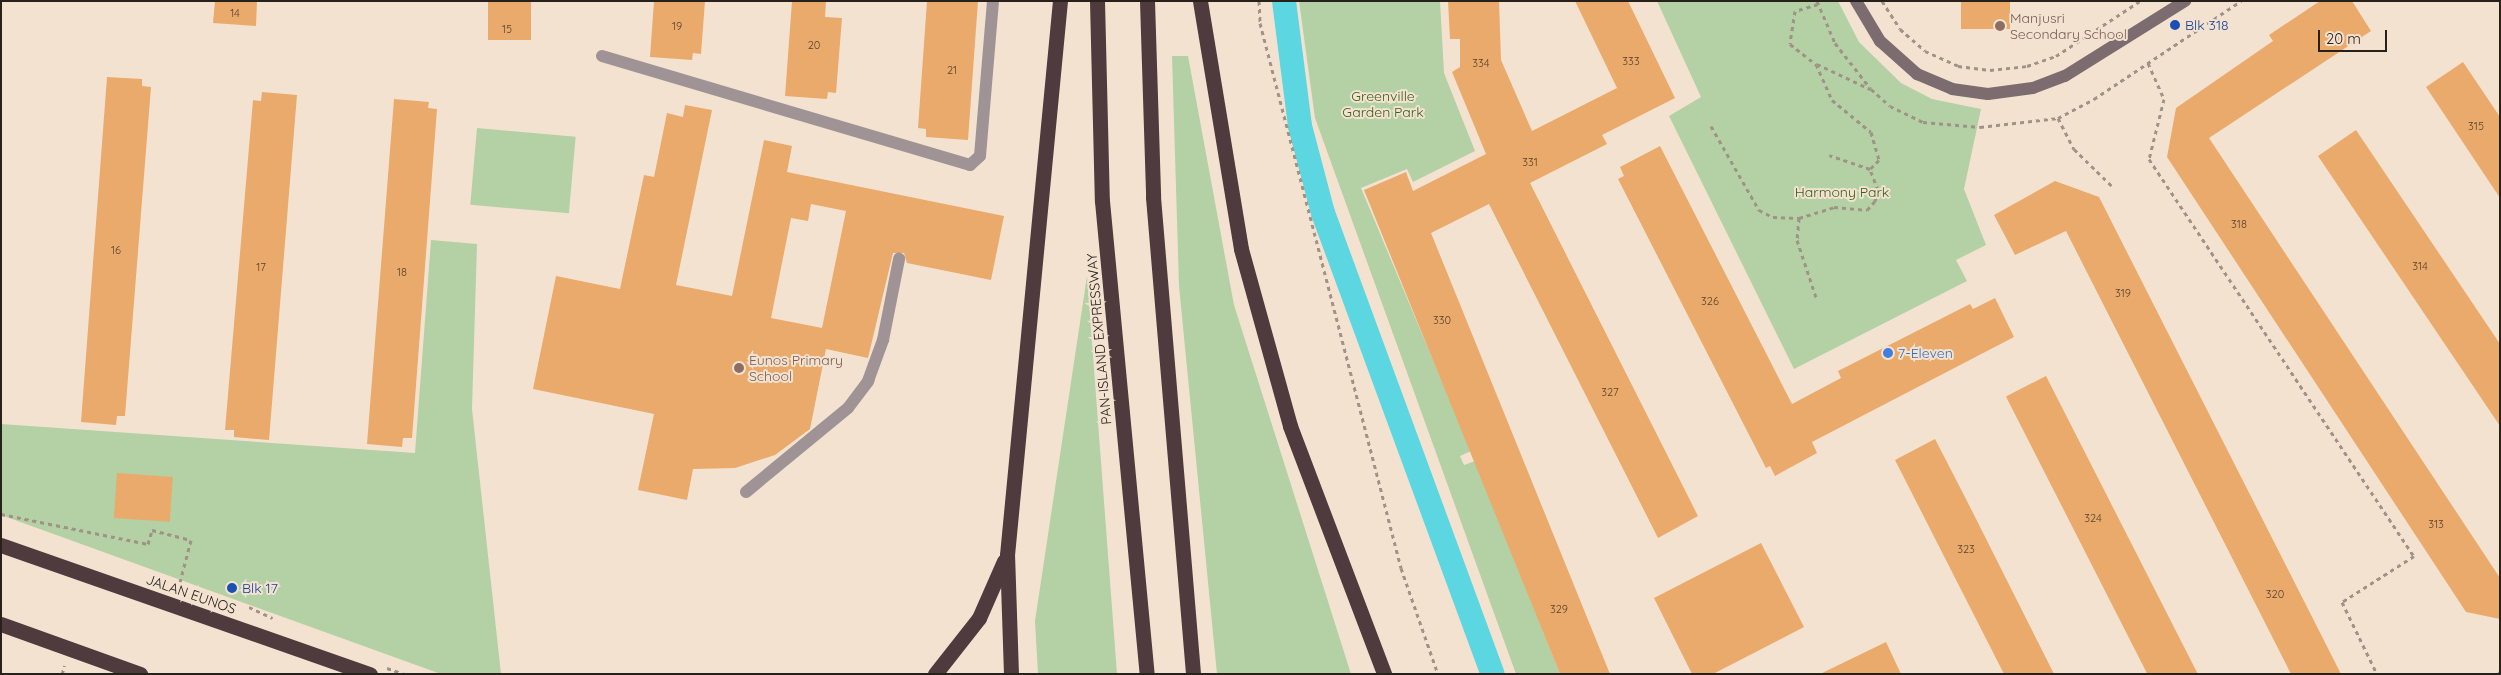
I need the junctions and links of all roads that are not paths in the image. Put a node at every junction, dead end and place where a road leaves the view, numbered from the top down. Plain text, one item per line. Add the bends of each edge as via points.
1 (993, 1) edge
2 (1060, 1) edge
3 (1097, 1) edge
4 (1147, 1) edge
5 (1200, 1) edge
6 (1856, 1) edge
7 (2185, 1) edge
8 (602, 56) dead end
9 (899, 258) dead end
10 (746, 492) dead end
11 (1, 545) edge
12 (1007, 555) junction
13 (1, 624) edge
14 (1382, 671) edge
15 (140, 674) edge
16 (370, 674) edge
17 (936, 674) edge
18 (1010, 674) edge
19 (1147, 674) edge
20 (1193, 674) edge

1 - 8 lane via 980,156 970,165
2 - 12 highway
3 - 19 highway, PAN-ISLAND EXPRESSWAY via 1102,201
4 - 20 highway via 1153,198
5 - 14 highway via 1244,258 1290,426
6 - 7 street via 1876,37 1917,74 1952,89 1988,94 2033,88 2065,76
9 - 10 lane via 883,340 868,381 848,408
11 - 16 highway, JALAN EUNOS
12 - 17 highway via 979,618
12 - 18 highway
13 - 15 highway

